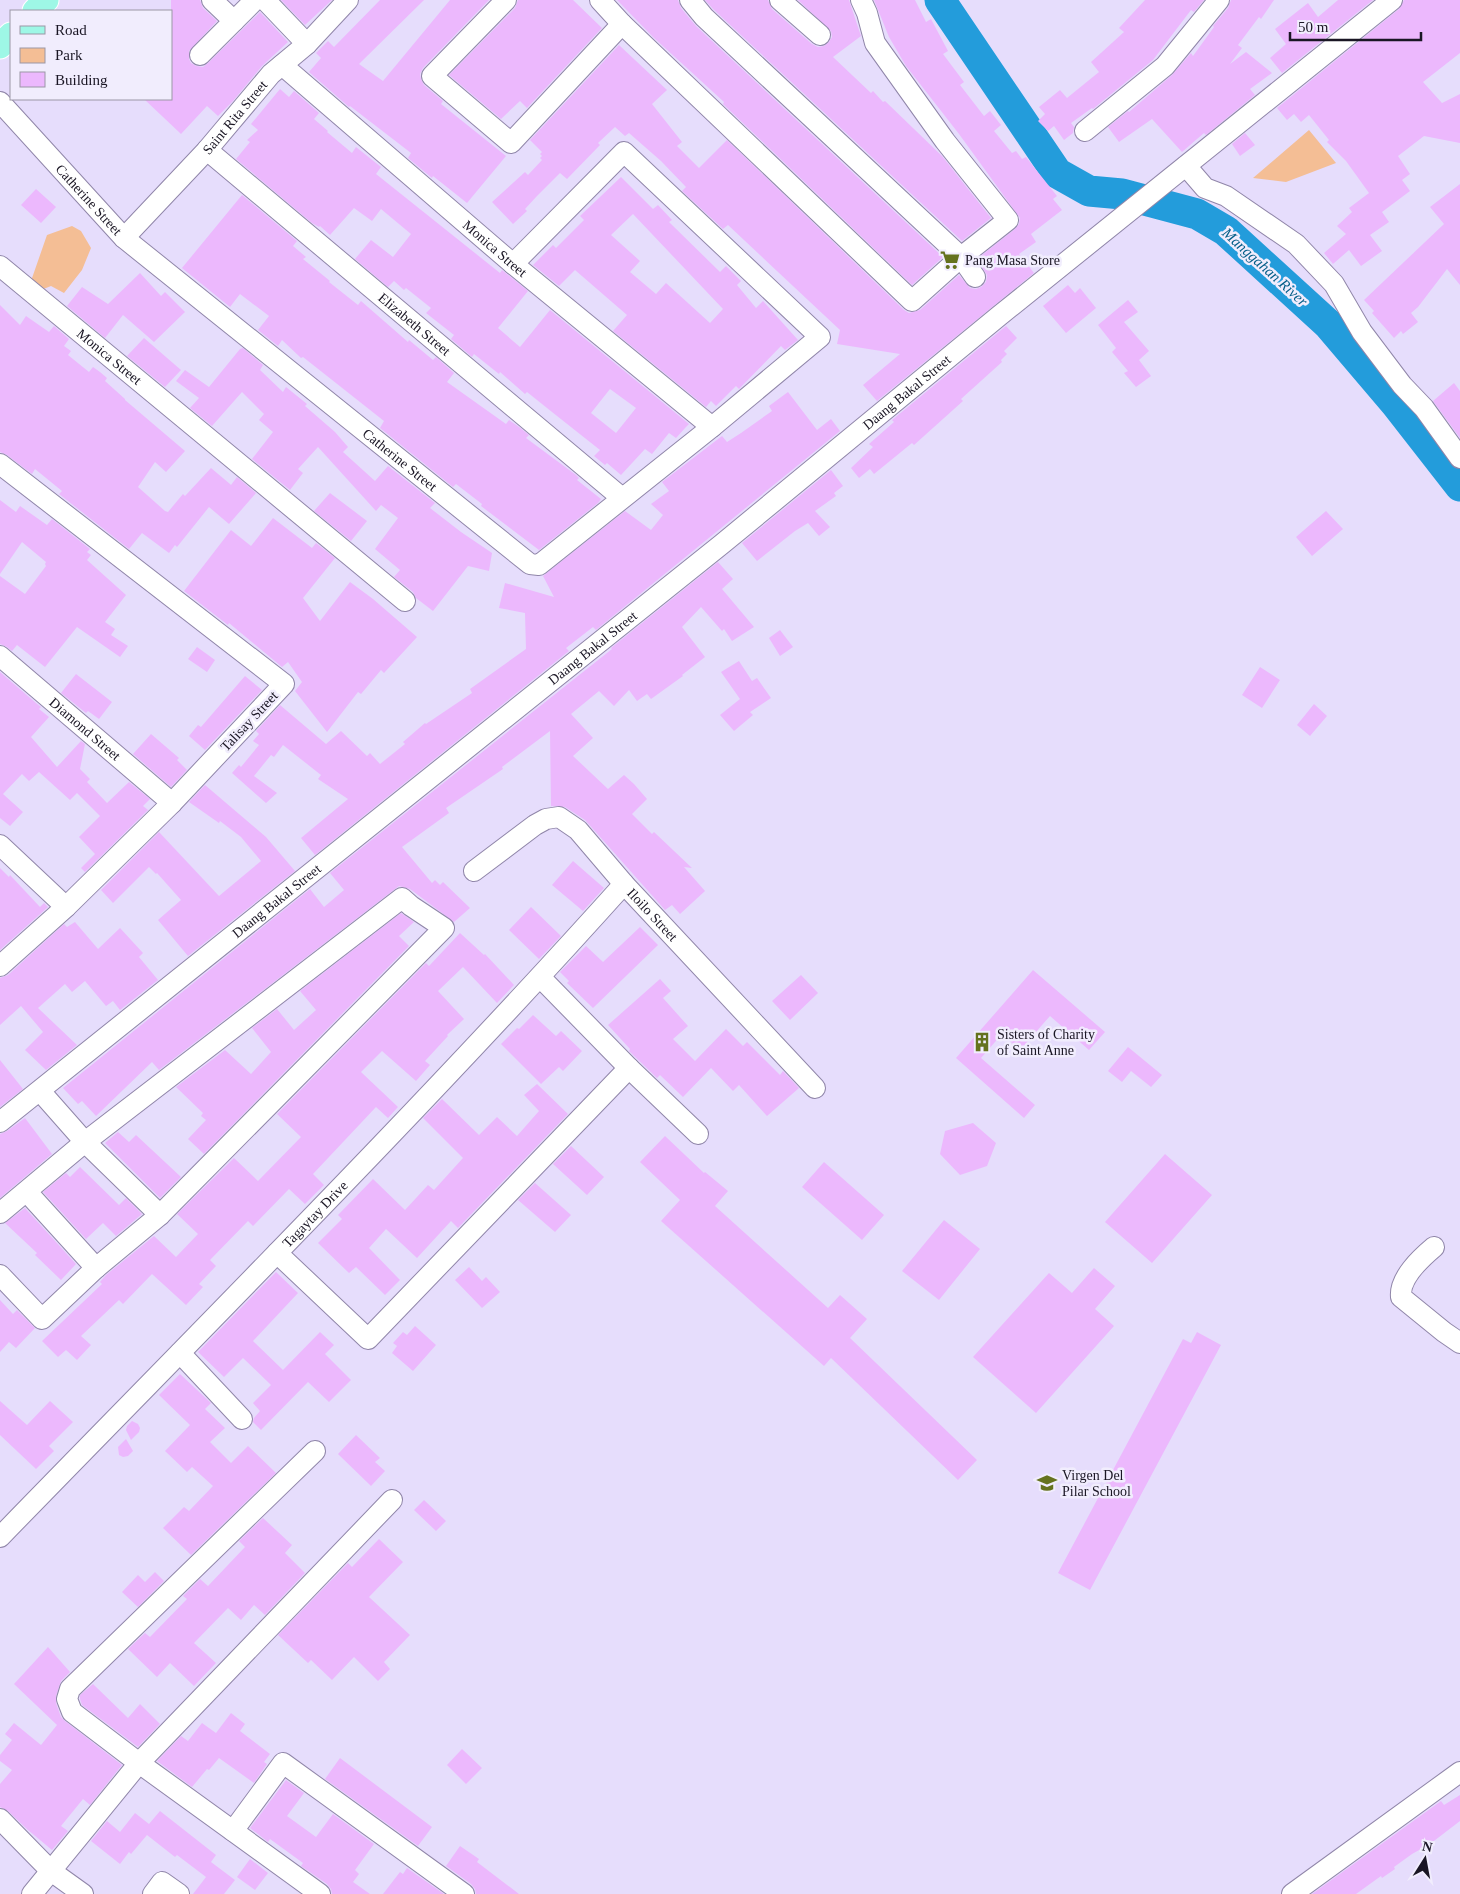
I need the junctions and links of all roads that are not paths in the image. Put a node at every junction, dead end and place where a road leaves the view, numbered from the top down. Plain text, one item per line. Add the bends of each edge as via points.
1 (46, 0) edge
2 (212, 0) edge
3 (255, 0) edge
4 (265, 0) edge
5 (348, 0) edge
6 (506, 0) edge
7 (600, 0) edge
8 (690, 0) edge
9 (780, 0) edge
10 (861, 0) edge
11 (1219, 0) edge
12 (1392, 0) edge
13 (36, 10) edge
14 (234, 21) junction
15 (622, 24) junction
16 (820, 35) dead end
17 (10, 36) edge
18 (307, 44) junction
19 (0, 46) edge
20 (200, 55) dead end
21 (282, 65) junction
22 (0, 102) edge
23 (1085, 131) dead end
24 (207, 150) junction
25 (1184, 168) junction
26 (124, 238) junction
27 (961, 257) junction
28 (513, 264) junction
29 (0, 266) edge
30 (976, 277) dead end
31 (712, 427) junction
32 (1460, 458) edge
33 (0, 464) edge
34 (622, 498) junction
35 (405, 601) dead end
36 (0, 656) edge
37 (172, 803) junction
38 (0, 845) edge
39 (474, 871) dead end
40 (624, 884) junction
41 (66, 907) junction
42 (0, 966) edge
43 (540, 977) junction
44 (629, 1068) junction
45 (815, 1088) dead end
46 (40, 1091) junction
47 (0, 1122) edge
48 (698, 1134) dead end
49 (85, 1142) junction
50 (27, 1192) junction
51 (0, 1213) edge
52 (160, 1215) junction
53 (1434, 1247) dead end
54 (277, 1253) junction
55 (96, 1268) junction
56 (0, 1275) edge
57 (1460, 1343) edge
58 (180, 1352) junction
59 (242, 1419) dead end
60 (315, 1450) dead end
61 (392, 1500) dead end
62 (0, 1537) edge
63 (139, 1763) junction
64 (1460, 1772) edge
65 (0, 1819) edge
66 (234, 1831) junction
67 (51, 1871) junction
68 (32, 1894) edge
69 (83, 1894) edge
70 (153, 1894) edge
71 (179, 1894) edge
72 (320, 1894) edge
73 (464, 1894) edge
74 (1292, 1894) edge

1 - 13 main road
2 - 14 street
3 - 14 street
4 - 18 street
5 - 18 street, Saint Rita Street
6 - 15 street via 432,76 511,143
7 - 15 street
8 - 27 street via 704,17
9 - 16 street
10 - 27 street via 875,43 945,141 1008,220
11 - 23 street via 1164,66
12 - 25 street, Daang Bakal Street
14 - 20 street
15 - 27 street via 912,301
17 - 19 main road
18 - 21 street, Saint Rita Street
21 - 24 street, Saint Rita Street
21 - 28 street, Monica Street
22 - 26 street, Catherine Street
24 - 26 street, Saint Rita Street
24 - 34 street, Elizabeth Street
25 - 32 street via 1205,188 1226,196 1296,244 1334,284 1362,332
25 - 46 street, Daang Bakal Street via 722,544
26 - 34 street, Catherine Street via 530,564 539,565
27 - 30 street
28 - 31 street, Monica Street
28 - 31 street, Catherine Street via 624,152 820,337
29 - 35 street, Monica Street
31 - 34 street, Catherine Street
33 - 37 street, Talisay Street via 284,684
36 - 37 street, Diamond Street
37 - 41 street, Talisay Street
38 - 41 street
39 - 40 street, Iloilo Street via 536,825 546,819 559,818 578,830
40 - 43 street, Tagaytay Drive
40 - 45 street, Iloilo Street
41 - 42 street, Talisay Street
43 - 44 street
43 - 54 street, Tagaytay Drive
44 - 48 street
44 - 54 street via 368,1339
46 - 47 street, Daang Bakal Street
46 - 49 street
49 - 50 street
49 - 52 street
49 - 52 street via 402,898 444,928
50 - 51 street
50 - 55 street
52 - 55 street
53 - 57 street via 1414,1264 1400,1291 1401,1297
54 - 58 street, Tagaytay Drive
55 - 56 street via 42,1319
58 - 59 street
58 - 62 street, Tagaytay Drive
60 - 63 street via 70,1689 67,1699 72,1712
61 - 63 street
63 - 66 street
63 - 67 street
64 - 74 street
65 - 67 street
66 - 72 street
66 - 73 street via 283,1763
67 - 68 street
67 - 69 street
70 - 71 street via 162,1882

